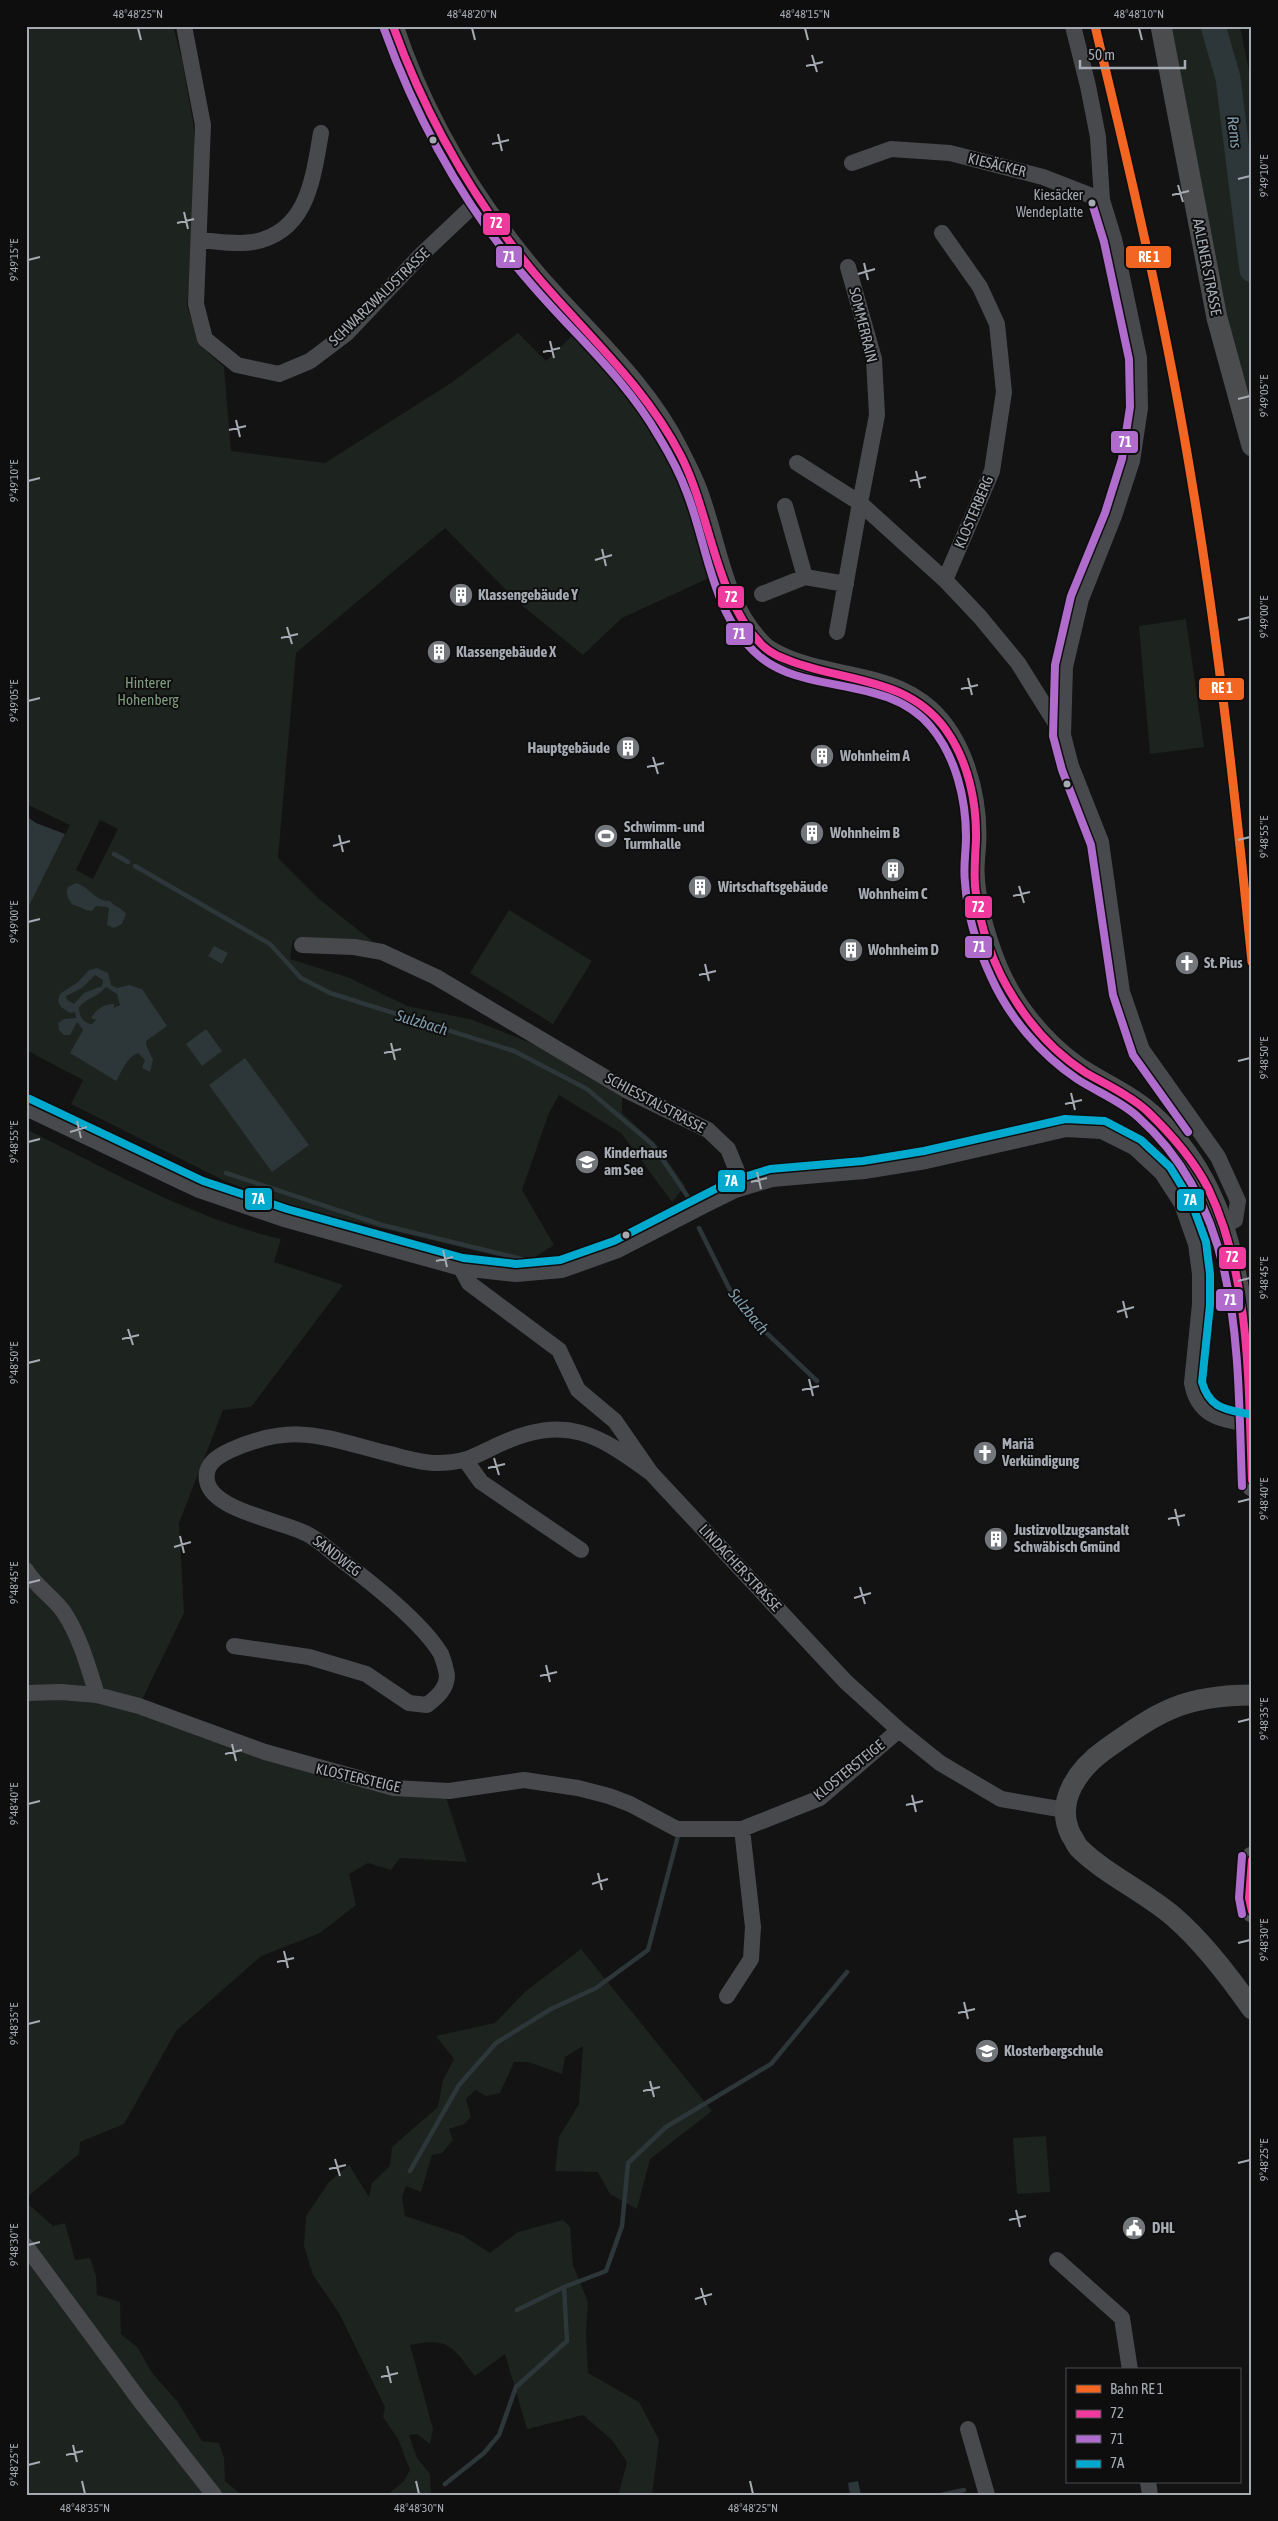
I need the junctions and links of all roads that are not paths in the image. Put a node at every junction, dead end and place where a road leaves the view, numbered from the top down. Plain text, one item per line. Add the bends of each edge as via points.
1 (184, 26) edge
2 (393, 26) edge
3 (1073, 26) edge
4 (1161, 26) edge
5 (322, 134) dead end
6 (852, 163) dead end
7 (1102, 200) junction
8 (478, 201) junction
9 (942, 234) dead end
10 (200, 240) junction
11 (848, 267) dead end
12 (1252, 446) edge
13 (797, 462) dead end
14 (860, 503) junction
15 (785, 506) dead end
16 (804, 577) junction
17 (945, 580) junction
18 (846, 584) junction
19 (762, 594) dead end
20 (837, 632) dead end
21 (1063, 735) junction
22 (302, 945) dead end
23 (26, 1108) edge
24 (736, 1190) junction
25 (1224, 1226) junction
26 (462, 1268) junction
27 (1248, 1424) junction
28 (466, 1461) junction
29 (651, 1473) junction
30 (1252, 1486) edge
31 (581, 1550) dead end
32 (26, 1570) edge
33 (234, 1646) dead end
34 (26, 1693) edge
35 (97, 1695) junction
36 (1252, 1695) edge
37 (899, 1730) junction
38 (1065, 1810) junction
39 (742, 1829) junction
40 (1252, 1857) edge
41 (1252, 1912) edge
42 (1235, 1986) junction
43 (727, 1996) dead end
44 (1252, 2009) edge
45 (1252, 2026) edge
46 (26, 2246) edge
47 (1057, 2260) dead end
48 (1130, 2368) edge
49 (968, 2429) dead end
50 (214, 2495) edge
51 (987, 2495) edge

1 - 10 street, SCHWARZWALDSTRASSE via 203,125
2 - 8 main road via 432,123
3 - 7 street via 1098,137
4 - 12 main road, AALENER STRASSE via 1217,318
5 - 10 street via 306,198 289,225 272,238 252,242
6 - 7 street, KIESÄCKER via 891,149 950,153 1043,177
7 - 21 street via 1114,239 1139,358 1140,408 1132,462 1081,599 1065,667
8 - 10 street, SCHWARZWALDSTRASSE via 347,332 310,361 279,374 238,365 205,339 196,304
8 - 25 main road via 658,416 675,443 700,497 737,613 767,651 802,666 878,683 907,695 930,712 948,734 963,762 973,796 976,832 974,873 984,928 999,972 1016,1004 1043,1036 1076,1066 1113,1086 1160,1122 1198,1170
9 - 17 street, KLOSTERBERG via 980,288 997,324 1004,392 992,471
11 - 14 street, SOMMERRAIN via 874,359 877,415
13 - 14 street
14 - 17 street
14 - 18 street, SOMMERRAIN
15 - 16 street
16 - 18 street
16 - 19 street
17 - 21 street via 1018,663
18 - 20 street, SOMMERRAIN
21 - 25 street via 1070,766 1101,842 1122,992 1142,1050 1218,1157 1238,1201 1235,1220
22 - 24 street, SCHIESSTALSTRASSE via 354,947 382,952 436,977 628,1091 708,1130 728,1149 737,1171
23 - 26 street via 199,1190 284,1219
24 - 26 street via 618,1250 562,1270 516,1274
24 - 27 street via 772,1179 864,1171 926,1161 1066,1128 1102,1131 1134,1147 1162,1173 1182,1204 1196,1244 1200,1274 1192,1383 1194,1395 1200,1406 1211,1414 1223,1420
25 - 27 main road via 1237,1277
26 - 29 street, LINDACHER STRASSE via 469,1283 559,1350 578,1390 615,1421
27 - 30 main road
28 - 29 street, SANDWEG via 502,1443 553,1428 586,1433 612,1444
28 - 31 street via 481,1482
28 - 33 street, SANDWEG via 434,1463 415,1460 307,1433 270,1435 217,1457 208,1468 207,1481 222,1499 245,1511 309,1534 389,1599 441,1655 447,1676 441,1695 427,1705 409,1703 366,1674 309,1657
29 - 37 street, LINDACHER STRASSE via 846,1682
32 - 35 street via 62,1610 78,1638
34 - 35 street, KLOSTERSTEIGE
35 - 39 street, KLOSTERSTEIGE via 156,1712 265,1752 394,1788 449,1791 524,1780 609,1796 677,1829
36 - 38 main road via 1187,1702 1165,1710 1135,1728 1102,1751 1083,1770 1070,1788
37 - 38 street, LINDACHER STRASSE via 940,1763 1001,1799
37 - 39 street, KLOSTERSTEIGE via 820,1798
38 - 42 main road via 1068,1829 1078,1847 1173,1916 1202,1942
39 - 43 street via 753,1927 751,1958
40 - 41 main road via 1249,1898
42 - 44 main road
42 - 45 main road
46 - 50 street
47 - 48 street via 1122,2318
49 - 51 street

